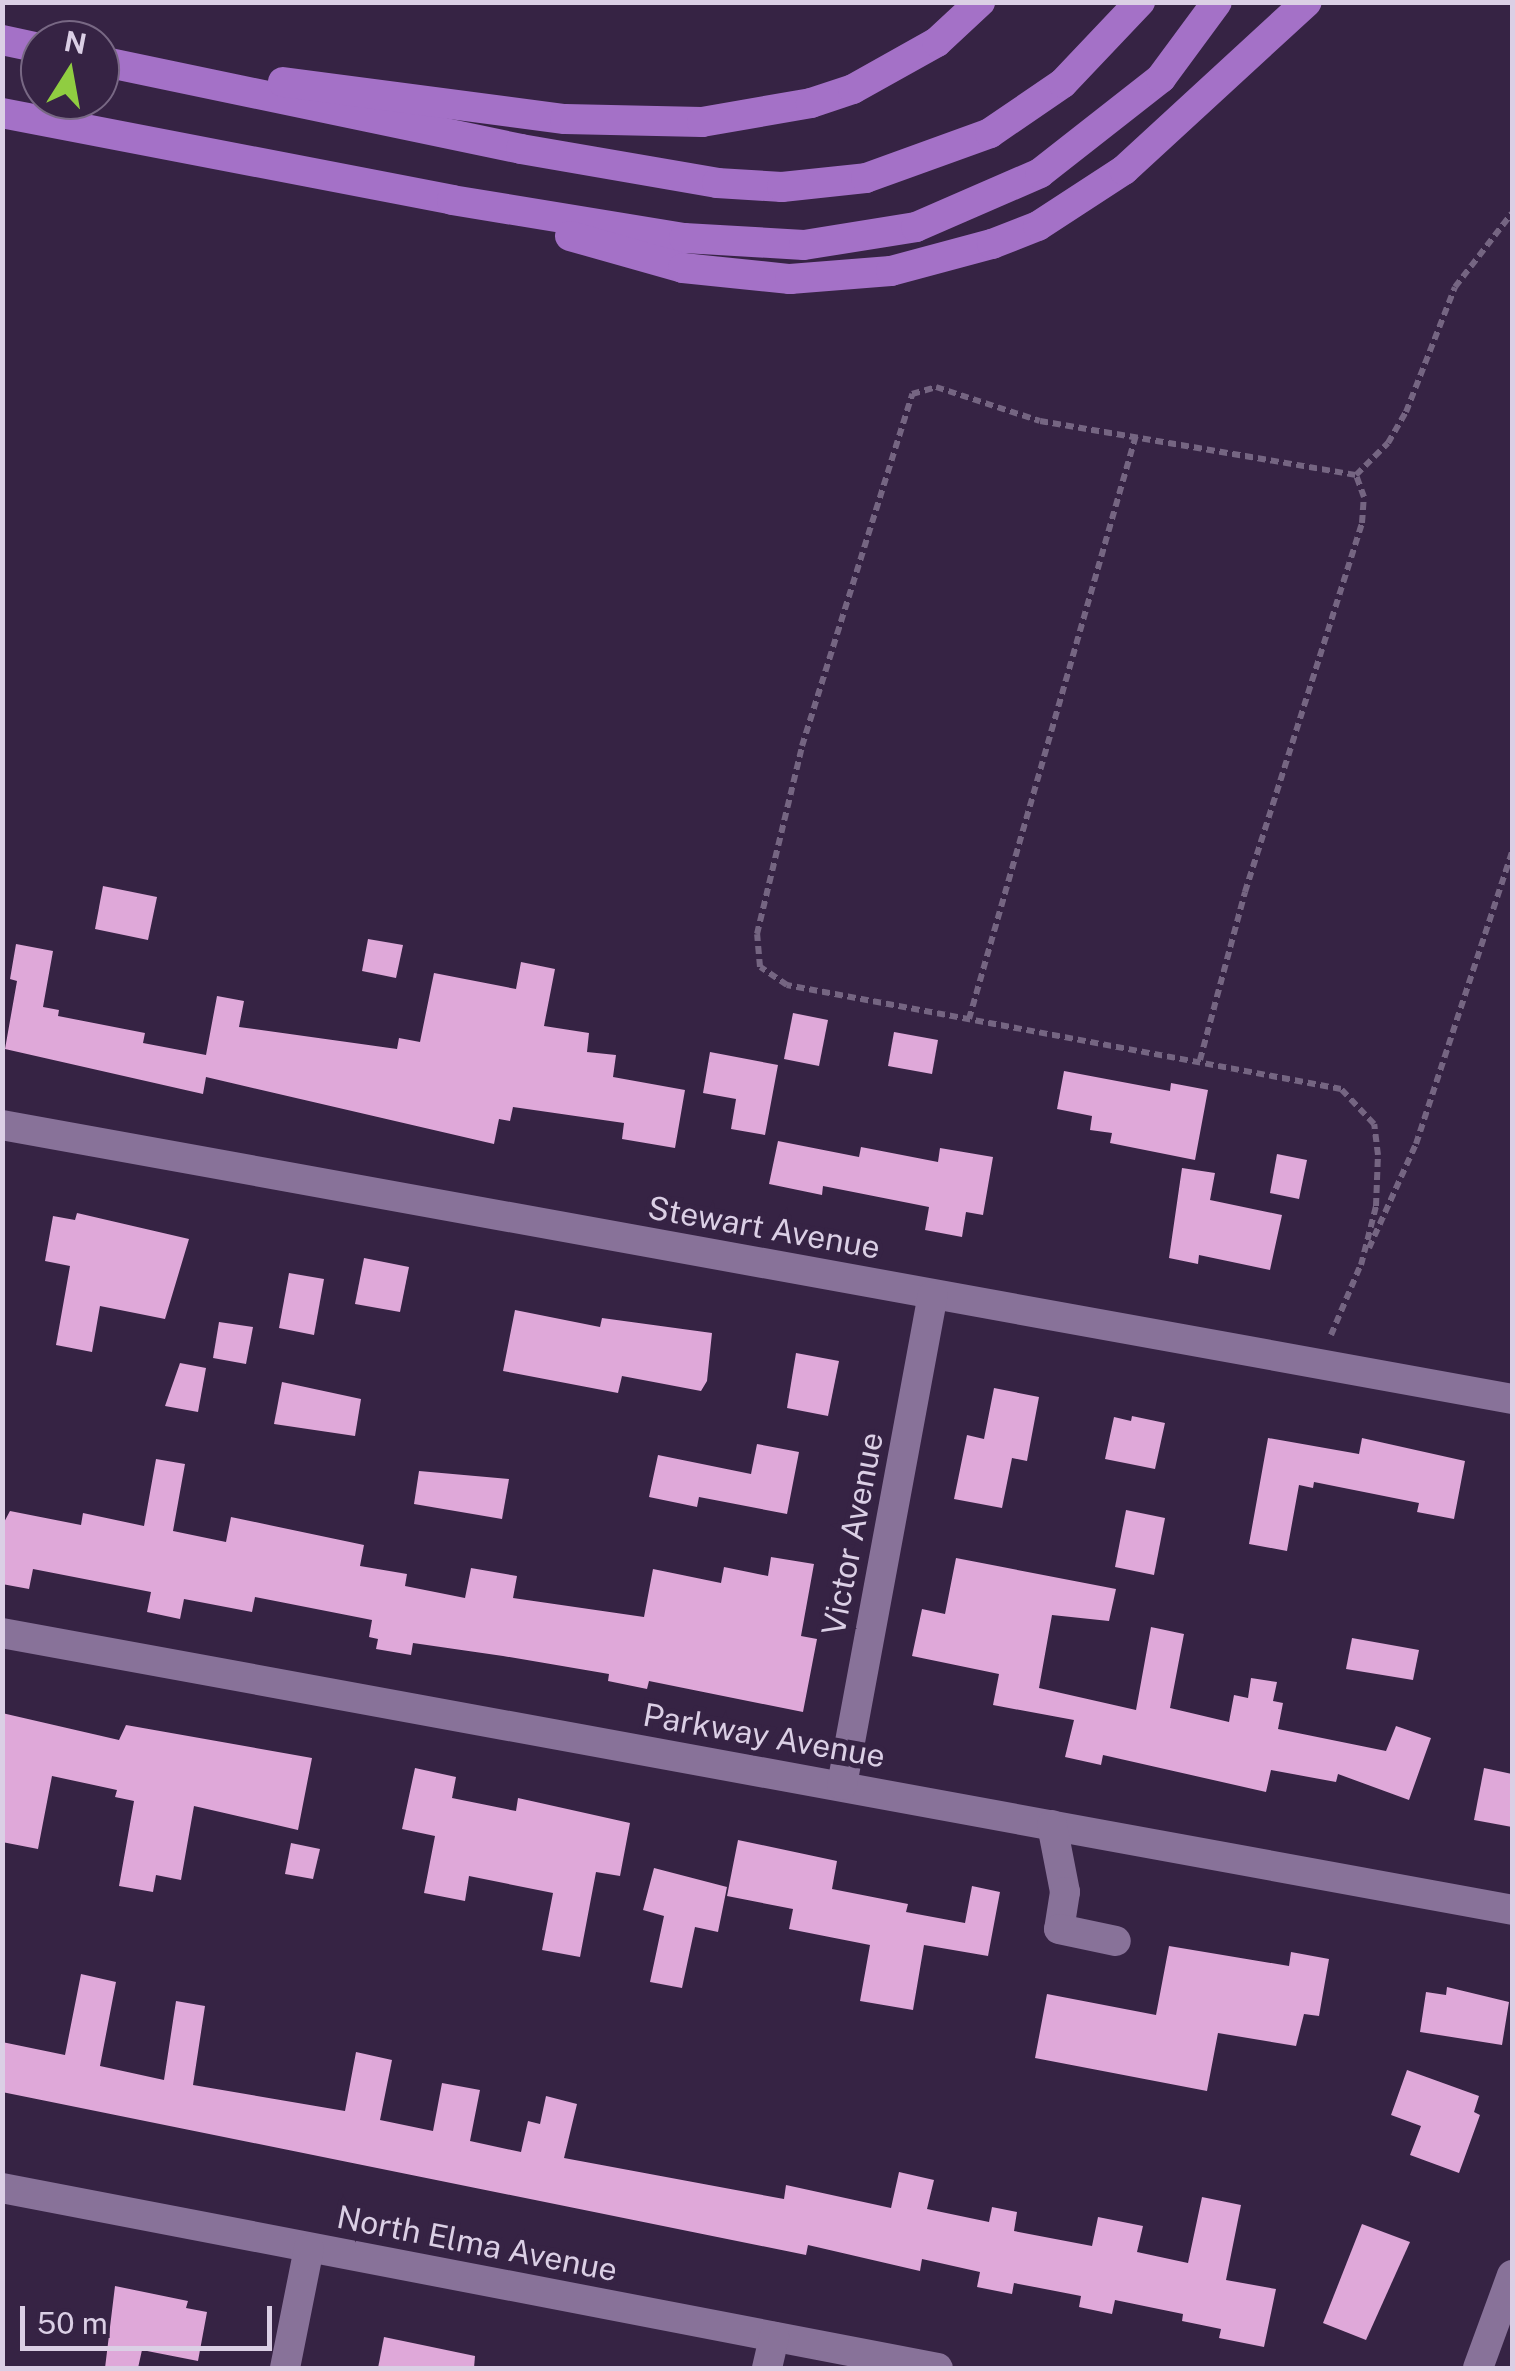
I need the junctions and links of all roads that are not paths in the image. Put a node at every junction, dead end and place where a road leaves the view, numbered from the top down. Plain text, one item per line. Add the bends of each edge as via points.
1 (980, 2) edge
2 (1140, 2) edge
3 (1217, 2) edge
4 (1307, 2) edge
5 (120, 61) edge
6 (120, 62) edge
7 (2, 113) edge
8 (452, 200) junction
9 (2, 1126) edge
10 (933, 1295) junction
11 (1512, 1399) edge
12 (2, 1633) edge
13 (842, 1785) junction
14 (1052, 1826) junction
15 (1512, 1910) edge
16 (1116, 1940) dead end
17 (2, 2188) edge
18 (309, 2248) junction
19 (1512, 2275) edge
20 (774, 2337) junction
21 (285, 2368) edge
22 (767, 2368) edge
23 (938, 2368) edge
24 (1478, 2368) edge

1 - 5 highway via 936,42 853,89 811,104 702,122 565,119
2 - 6 highway via 1064,83 990,133 866,178 782,187 717,183 522,149
3 - 8 highway via 1160,78 1088,142 1040,173 916,226 863,239 748,245
4 - 8 highway via 1080,202 1038,226 946,259 838,278 739,277 653,260
7 - 8 highway
9 - 10 street, Stewart Avenue
10 - 11 street, Stewart Avenue
10 - 13 street, Victor Avenue
12 - 13 street, Parkway Avenue
13 - 14 street, Parkway Avenue
14 - 15 street, Parkway Avenue
14 - 16 street via 1065,1892 1059,1929
17 - 18 street, North Elma Avenue
18 - 20 street, North Elma Avenue
18 - 21 street
19 - 24 street
20 - 22 street
20 - 23 street, North Elma Avenue

